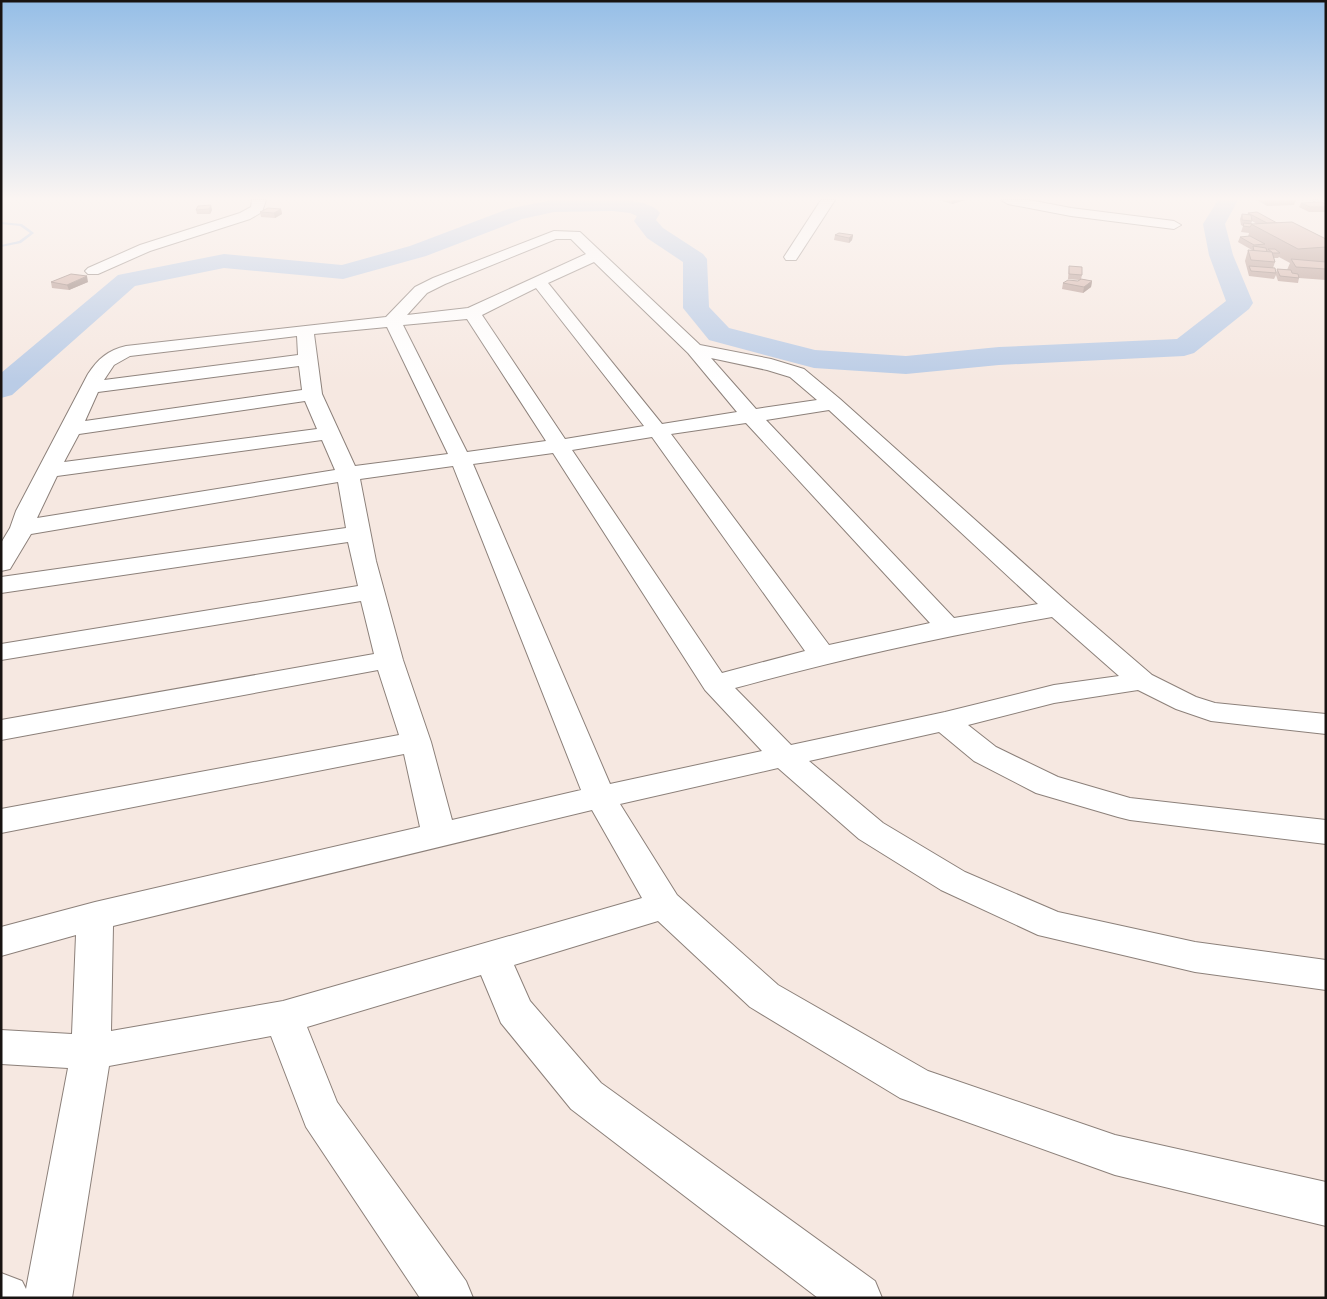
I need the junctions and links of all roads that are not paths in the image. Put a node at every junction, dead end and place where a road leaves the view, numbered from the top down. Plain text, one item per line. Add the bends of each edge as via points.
1 (116, 261) edge
2 (491, 261) edge
3 (584, 261) edge
4 (603, 261) edge
5 (93, 271) dead end
6 (538, 281) junction
7 (472, 313) junction
8 (392, 320) junction
9 (305, 330) junction
10 (694, 349) junction
11 (306, 359) junction
12 (92, 387) junction
13 (312, 394) junction
14 (833, 403) junction
15 (752, 416) junction
16 (71, 430) junction
17 (657, 430) junction
18 (330, 433) junction
19 (558, 446) junction
20 (462, 460) junction
21 (49, 471) junction
22 (348, 474) junction
23 (22, 528) junction
24 (359, 533) junction
25 (1, 564) edge
26 (1, 584) edge
27 (372, 591) junction
28 (1058, 608) junction
29 (948, 627) junction
30 (1, 652) edge
31 (822, 655) junction
32 (389, 660) junction
33 (1142, 681) junction
34 (714, 684) junction
35 (945, 721) junction
36 (1326, 724) edge
37 (1, 730) edge
38 (416, 742) junction
39 (785, 757) junction
40 (600, 797) junction
41 (1, 821) edge
42 (1326, 832) edge
43 (439, 835) junction
44 (664, 905) junction
45 (95, 916) junction
46 (1, 942) edge
47 (492, 957) junction
48 (1326, 975) edge
49 (283, 1017) junction
50 (1, 1048) edge
51 (91, 1052) junction
52 (1326, 1204) edge
53 (48, 1298) edge
54 (450, 1298) edge
55 (858, 1298) edge

1 - 5 street
2 - 8 street via 421,290
3 - 6 street
4 - 10 street
6 - 7 street
6 - 17 street
7 - 8 street
7 - 19 street
8 - 9 street
8 - 20 street
9 - 11 street
9 - 12 street via 126,351 113,355 103,364
10 - 14 street via 797,373
10 - 15 street
11 - 12 street
11 - 13 street
12 - 16 street
13 - 16 street
13 - 18 street
14 - 15 street
14 - 28 street
15 - 17 street
15 - 29 street
16 - 21 street
17 - 19 street
17 - 31 street
18 - 21 street
18 - 22 street
19 - 20 street
19 - 34 street
20 - 22 street
20 - 40 street
21 - 23 street
22 - 23 street
22 - 24 street
23 - 25 street
24 - 26 street
24 - 27 street
27 - 30 street
27 - 32 street
28 - 29 street
28 - 33 street
29 - 31 street
31 - 34 street
32 - 37 street
32 - 38 street
33 - 35 street via 1054,694
33 - 36 street via 1211,712
34 - 39 street
35 - 39 street
35 - 42 street via 985,754 1047,785 1130,809
38 - 41 street
38 - 43 street
39 - 40 street
39 - 48 street via 871,831 953,881 1051,925 1195,957
40 - 43 street
40 - 44 street
43 - 45 street
44 - 47 street
44 - 52 street via 764,996 915,1085 1115,1155
45 - 46 street
45 - 51 street
47 - 49 street
47 - 55 street via 515,1011 586,1096
49 - 51 street
49 - 54 street via 321,1113
50 - 51 street
51 - 53 street

